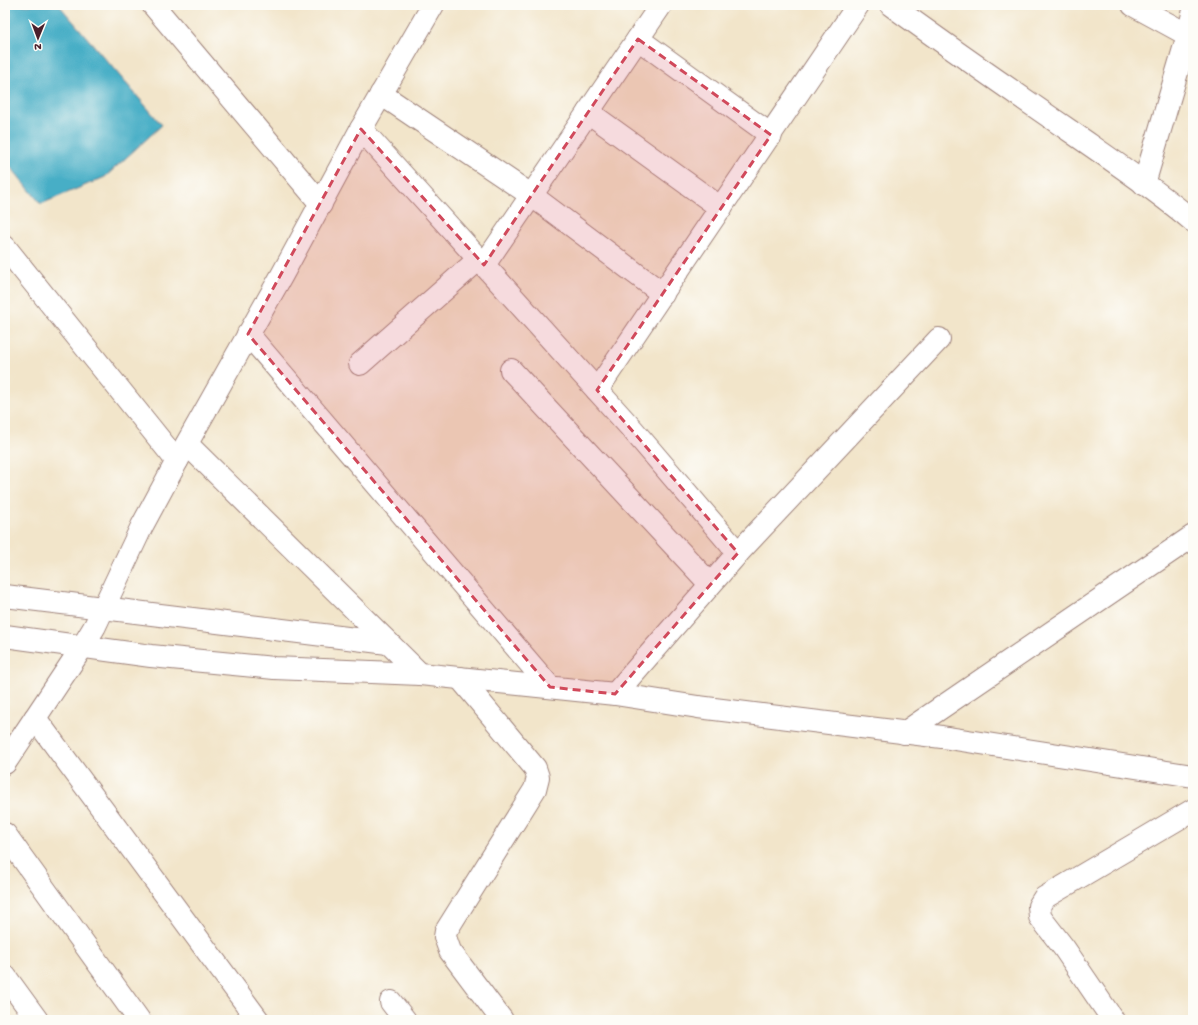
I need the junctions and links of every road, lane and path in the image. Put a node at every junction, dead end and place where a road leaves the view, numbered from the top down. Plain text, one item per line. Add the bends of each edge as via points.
1 (153, 5) edge
2 (432, 5) edge
3 (660, 5) edge
4 (858, 5) edge
5 (891, 5) edge
6 (1133, 5) edge
7 (1193, 14) edge
8 (1188, 35) junction
9 (638, 39) junction
10 (381, 94) junction
11 (588, 112) junction
12 (361, 129) junction
13 (771, 135) junction
14 (1144, 184) junction
15 (531, 195) junction
16 (320, 204) junction
17 (721, 208) junction
18 (1193, 221) edge
19 (5, 247) edge
20 (482, 262) junction
21 (662, 294) junction
22 (248, 334) junction
23 (939, 339) dead end
24 (360, 364) dead end
25 (511, 370) dead end
26 (597, 390) junction
27 (182, 452) junction
28 (1193, 536) edge
29 (738, 553) junction
30 (710, 584) junction
31 (5, 596) edge
32 (104, 607) junction
33 (5, 636) edge
34 (388, 643) junction
35 (83, 646) junction
36 (420, 674) junction
37 (460, 678) junction
38 (550, 687) junction
39 (615, 694) junction
40 (35, 718) junction
41 (904, 733) junction
42 (5, 763) edge
43 (1193, 776) edge
44 (1193, 810) edge
45 (5, 834) edge
46 (5, 976) edge
47 (391, 1002) dead end
48 (38, 1020) edge
49 (139, 1020) edge
50 (258, 1020) edge
51 (405, 1020) edge
52 (502, 1020) edge
53 (1113, 1020) edge

1 - 16 street
2 - 10 street
3 - 9 street
4 - 13 street
5 - 14 street
6 - 8 street
7 - 8 street
8 - 14 street
9 - 11 street
9 - 13 street
10 - 12 street
10 - 15 street
11 - 15 street
11 - 17 street
12 - 16 street
12 - 20 street
13 - 17 street
14 - 18 street
15 - 20 street
15 - 21 street
16 - 22 street
17 - 21 street
19 - 27 street
20 - 24 street
20 - 26 street
21 - 26 street
22 - 27 street
22 - 38 street
23 - 29 street
25 - 30 street
26 - 29 street
27 - 32 street via 142,526
27 - 34 street
28 - 41 street
29 - 30 street
30 - 39 street
31 - 32 street
32 - 34 street
32 - 35 street
33 - 35 street
34 - 36 street
35 - 36 street via 151,656 274,668
35 - 40 street
36 - 37 street
37 - 38 street
37 - 52 street via 535,768 538,777 535,789 446,930 445,937 450,951
38 - 39 street
39 - 41 street
40 - 42 street
40 - 50 street
41 - 43 street
44 - 53 street via 1044,898 1039,906 1040,917
45 - 49 street
46 - 48 street
47 - 51 street

